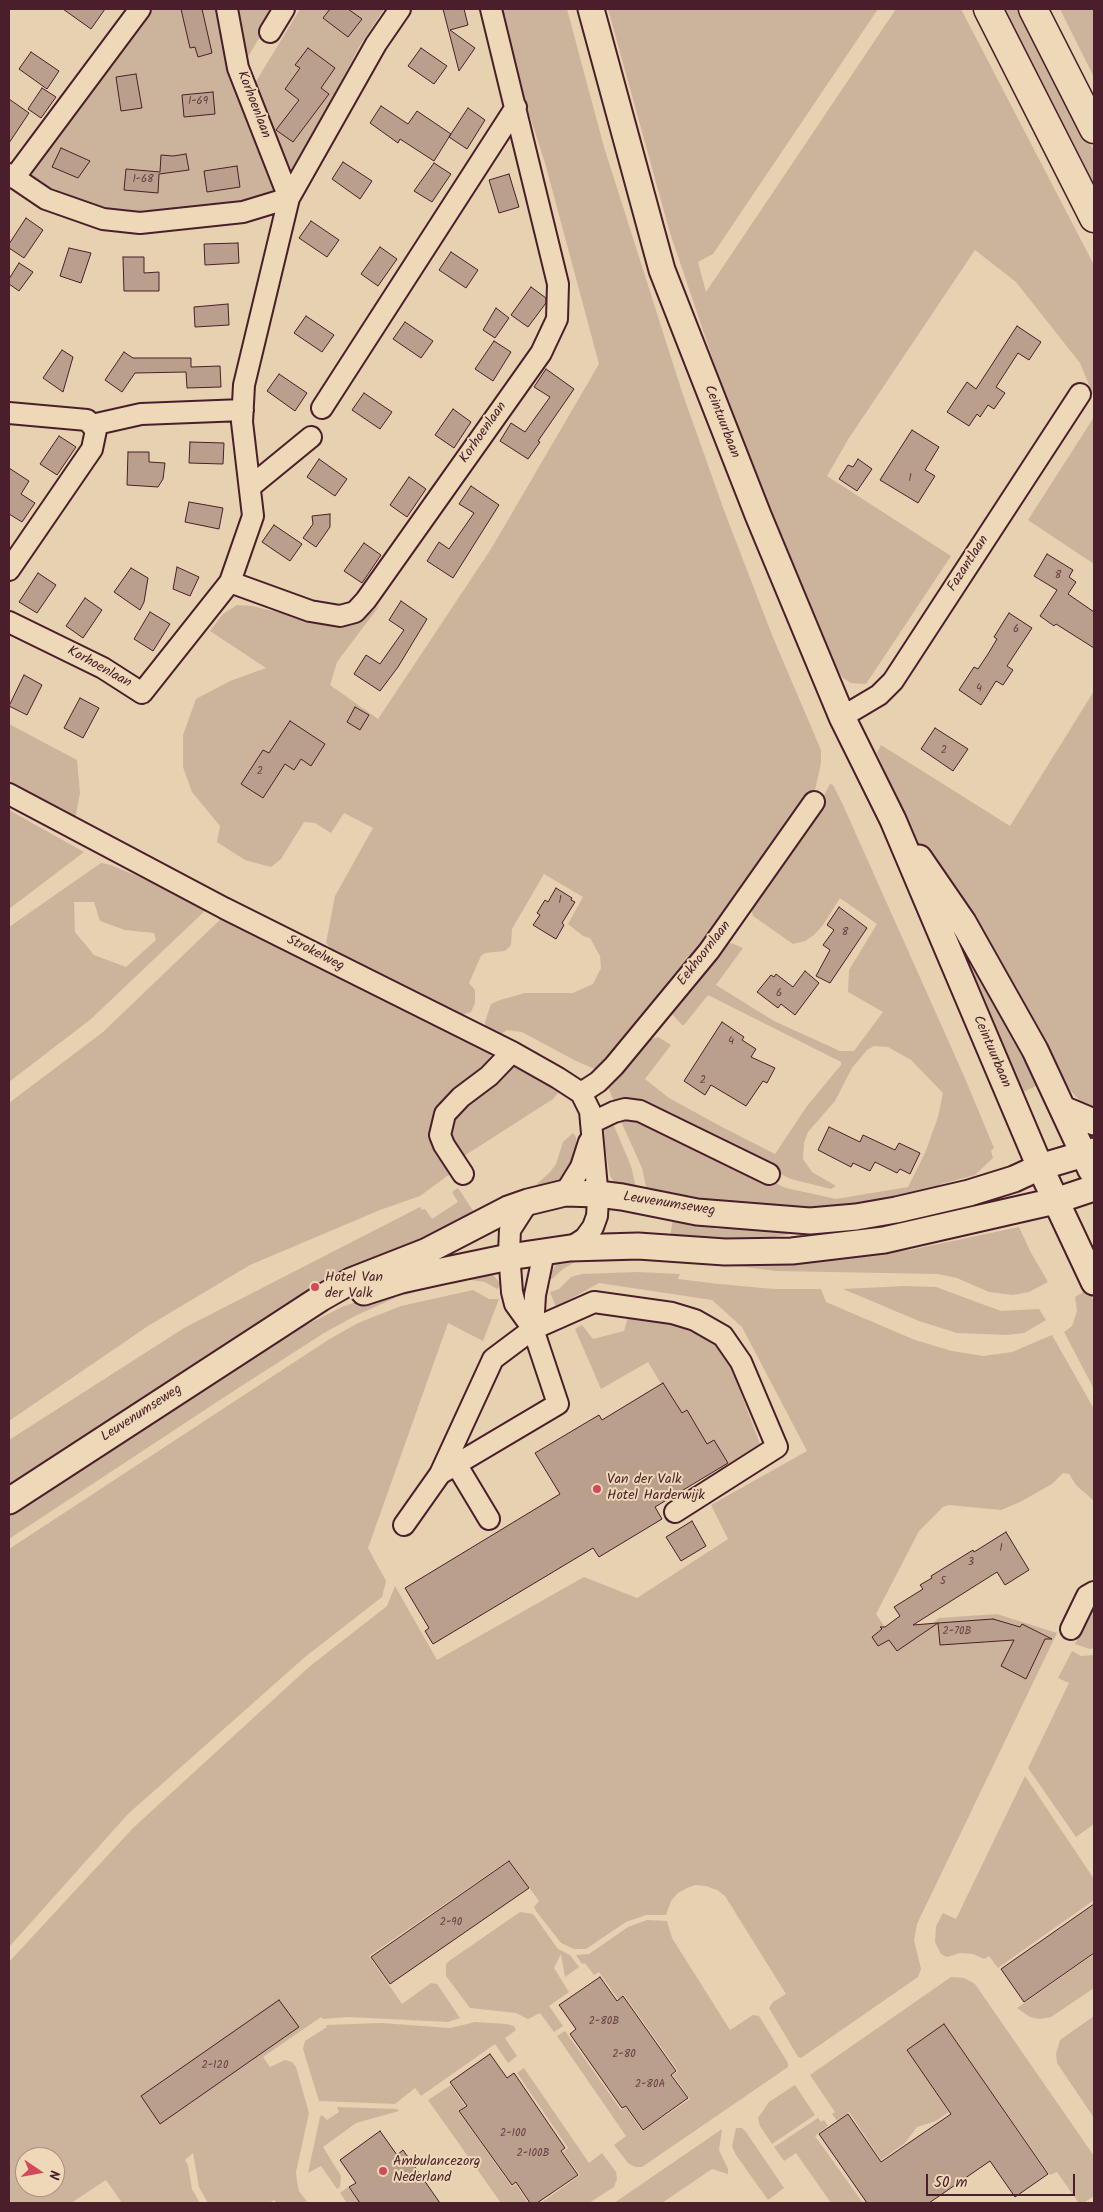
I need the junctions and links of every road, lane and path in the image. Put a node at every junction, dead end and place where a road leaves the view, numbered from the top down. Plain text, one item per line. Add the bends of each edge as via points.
1 (140, 9) edge
2 (227, 9) edge
3 (284, 9) edge
4 (400, 9) edge
5 (491, 9) edge
6 (591, 9) edge
7 (988, 9) edge
8 (1033, 9) edge
9 (270, 32) dead end
10 (516, 107) junction
11 (1094, 129) edge
12 (10, 176) edge
13 (289, 198) junction
14 (1094, 218) edge
15 (1080, 394) dead end
16 (322, 408) dead end
17 (243, 410) junction
18 (9, 413) edge
19 (92, 425) junction
20 (311, 437) dead end
21 (250, 487) junction
22 (9, 570) edge
23 (230, 582) junction
24 (9, 622) edge
25 (842, 717) junction
26 (9, 794) edge
27 (814, 802) dead end
28 (893, 820) junction
29 (512, 1052) junction
30 (582, 1094) junction
31 (1063, 1109) junction
32 (1094, 1122) edge
33 (592, 1129) junction
34 (1090, 1153) edge
35 (1040, 1167) junction
36 (463, 1174) dead end
37 (769, 1174) dead end
38 (1094, 1177) edge
39 (1094, 1188) edge
40 (565, 1193) junction
41 (598, 1194) junction
42 (1055, 1201) junction
43 (528, 1202) junction
44 (570, 1248) junction
45 (544, 1252) junction
46 (509, 1257) junction
47 (1094, 1282) edge
48 (275, 1326) junction
49 (533, 1329) junction
50 (448, 1469) junction
51 (9, 1501) edge
52 (675, 1512) dead end
53 (489, 1519) dead end
54 (404, 1525) dead end
55 (1094, 1592) edge
56 (1071, 1629) dead end

1 - 12 street
2 - 13 street, Korhoenlaan via 238,68
3 - 9 street
4 - 13 street, Korhoenlaan via 376,44
5 - 10 street, Korhoenlaan
6 - 25 main road, Ceintuurbaan via 662,270
7 - 14 highway
8 - 11 highway
10 - 16 street
10 - 23 street, Korhoenlaan via 558,284 557,319 541,352 355,612 340,616 310,611
12 - 13 street via 46,199 102,219 140,223 243,212
13 - 17 street, Korhoenlaan via 244,385
15 - 25 street, Fazantlaan via 892,681 879,695
17 - 19 street via 141,414
17 - 21 street, Korhoenlaan
18 - 19 street via 87,420
19 - 22 street via 96,430 92,449
20 - 21 street
21 - 23 street, Korhoenlaan via 253,516
23 - 24 street, Korhoenlaan via 142,693 103,668
25 - 28 main road, Ceintuurbaan
26 - 29 street, Strokelweg via 224,908
27 - 30 street, Eekhoornlaan via 709,951 614,1066
28 - 31 main road, Ceintuurbaan via 963,922 1035,1050
28 - 35 main road, Ceintuurbaan
29 - 30 street, Strokelweg
29 - 36 street via 449,1108 442,1120 442,1140
30 - 33 street via 590,1111
31 - 32 main road
31 - 34 main road, Ceintuurbaan
33 - 37 street via 614,1112 624,1109 640,1111
33 - 40 street via 581,1167
33 - 41 street
34 - 35 main road, Leuvenumseweg
34 - 38 main road, Ceintuurbaan
35 - 41 main road, Leuvenumseweg via 1014,1179 934,1202 856,1216 810,1220 697,1212
35 - 42 main road, Ceintuurbaan
39 - 42 main road, Leuvenumseweg
40 - 41 main road, Leuvenumseweg
40 - 43 main road, Leuvenumseweg
41 - 44 street via 593,1227 585,1238
42 - 44 main road, Leuvenumseweg via 884,1240 792,1251 725,1252 638,1246
42 - 47 main road, Ceintuurbaan
43 - 46 street via 510,1230
43 - 48 main road, Leuvenumseweg via 425,1252 351,1281
44 - 45 main road, Leuvenumseweg
45 - 46 main road, Leuvenumseweg
45 - 49 street via 535,1295
46 - 48 main road, Leuvenumseweg via 401,1280
46 - 49 street via 515,1304
48 - 51 main road, Leuvenumseweg
49 - 50 street via 493,1359
49 - 50 street via 558,1404
49 - 52 street via 594,1302 672,1313 695,1320 723,1336 741,1362 777,1447
50 - 53 street
50 - 54 street
55 - 56 street via 1087,1596

